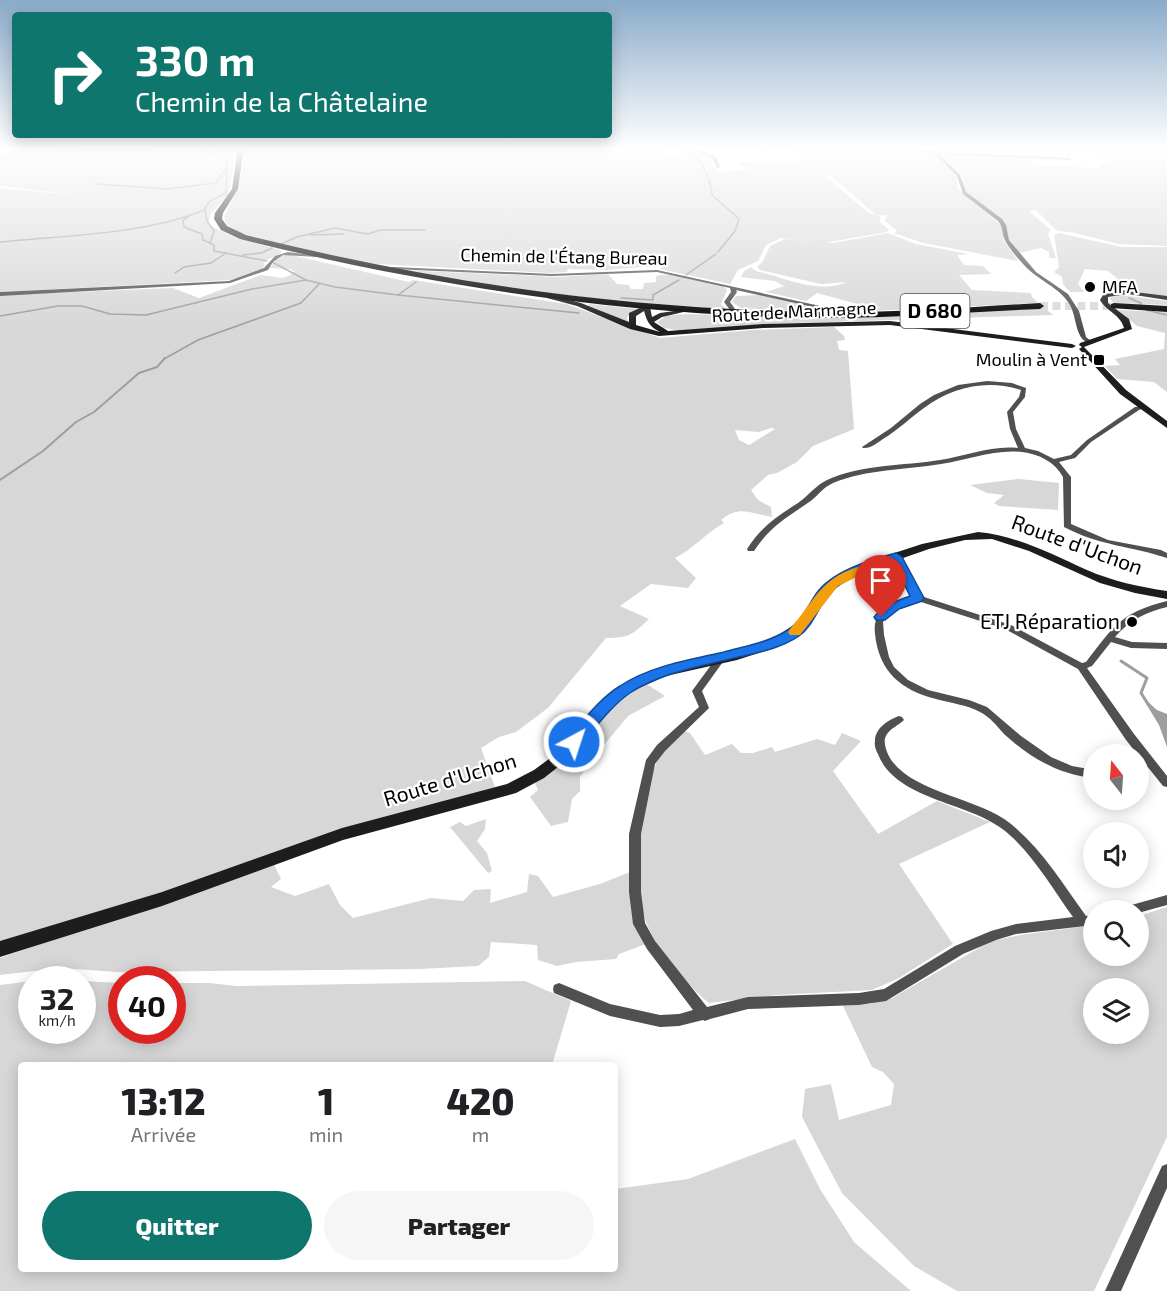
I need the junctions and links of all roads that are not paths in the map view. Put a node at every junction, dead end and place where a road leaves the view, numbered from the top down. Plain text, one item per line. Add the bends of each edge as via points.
1 (222, 208) edge
2 (984, 208) edge
3 (285, 250) junction
4 (394, 268) dead end
5 (732, 287) junction
6 (757, 292) junction
7 (0, 294) edge
8 (732, 295) junction
9 (549, 297) junction
10 (1167, 298) edge
11 (1040, 306) tunnel mouth
12 (1114, 306) tunnel mouth
13 (646, 307) junction
14 (831, 309) dead end
15 (1167, 309) edge
16 (686, 310) junction
17 (735, 313) junction
18 (650, 321) junction
19 (633, 327) junction
20 (696, 332) junction
21 (1085, 345) junction
22 (1142, 407) junction
23 (1167, 425) edge
24 (865, 447) dead end
25 (1022, 449) junction
26 (1053, 461) junction
27 (1167, 543) edge
28 (751, 549) dead end
29 (1158, 551) junction
30 (1167, 556) edge
31 (896, 557) junction
32 (1167, 595) edge
33 (918, 598) junction
34 (1167, 604) edge
35 (1110, 638) junction
36 (1167, 646) edge
37 (720, 659) junction
38 (1081, 668) junction
39 (899, 720) dead end
40 (1134, 744) edge
41 (1149, 763) edge
42 (1083, 774) edge
43 (1167, 783) edge
44 (1167, 900) edge
45 (1149, 905) edge
46 (1083, 914) edge
47 (1083, 921) edge
48 (0, 950) edge
49 (559, 989) dead end
50 (705, 1015) junction
51 (1167, 1172) edge
52 (1113, 1291) edge

1 - 3 main road, D 680 via 220,224 231,232
2 - 21 street via 1004,225 1007,240 1034,273 1066,295 1076,310
3 - 7 street via 266,269 230,282
3 - 9 main road, D 680 via 424,279
4 - 5 street, Chemin de l'Étang Bureau via 552,275 649,270
5 - 6 street, Chemin de l'Étang Bureau
5 - 8 street
6 - 8 street, Chemin de l'Étang Bureau
6 - 14 street, Chemin de l'Étang Bureau
8 - 17 street via 727,302
9 - 13 main road, D 680
9 - 19 main road, Route de Marmagne via 579,304
10 - 21 main road via 1119,293 1105,296 1105,304 1126,321 1128,329
11 - 17 main road, D 680 via 830,315
12 - 15 main road
13 - 16 main road, D 680
13 - 18 main road
13 - 19 main road via 632,315
16 - 17 main road, D 680
16 - 18 main road, Route de Marmagne
18 - 20 main road, Route de Marmagne via 665,331
19 - 20 main road, Route de Marmagne via 659,334
20 - 21 main road, Route de Marmagne via 763,326 905,323
21 - 22 main road via 1123,392
22 - 23 main road
22 - 26 street via 1089,441 1073,457
24 - 25 street via 940,395 979,384 1006,383 1024,389 1010,412 1012,429
25 - 26 street
25 - 28 street via 867,472 828,483 759,534
26 - 29 street via 1067,477 1067,525 1100,540
27 - 29 street
29 - 30 street
31 - 32 main road, Route d'Uchon via 957,537 991,536 1104,580
31 - 33 street
31 - 37 main road, Route d'Uchon via 833,583 795,632 773,644
33 - 38 street via 1008,627
33 - 42 street via 894,606 879,622 886,659 894,673 925,694 983,709 1027,746
34 - 35 street via 1123,619
35 - 36 street via 1131,645
35 - 38 street
37 - 48 main road, Route d'Uchon via 662,672 625,689 562,756 511,789 342,834 162,899
37 - 50 street via 697,691 704,708 650,763 634,834 639,924
38 - 40 street
39 - 46 street via 884,730 879,745 896,772 919,787 1003,823
41 - 43 street
44 - 45 street
47 - 50 street via 995,934 959,950 886,995 748,1003
49 - 50 street via 610,1010 660,1021
51 - 52 street

